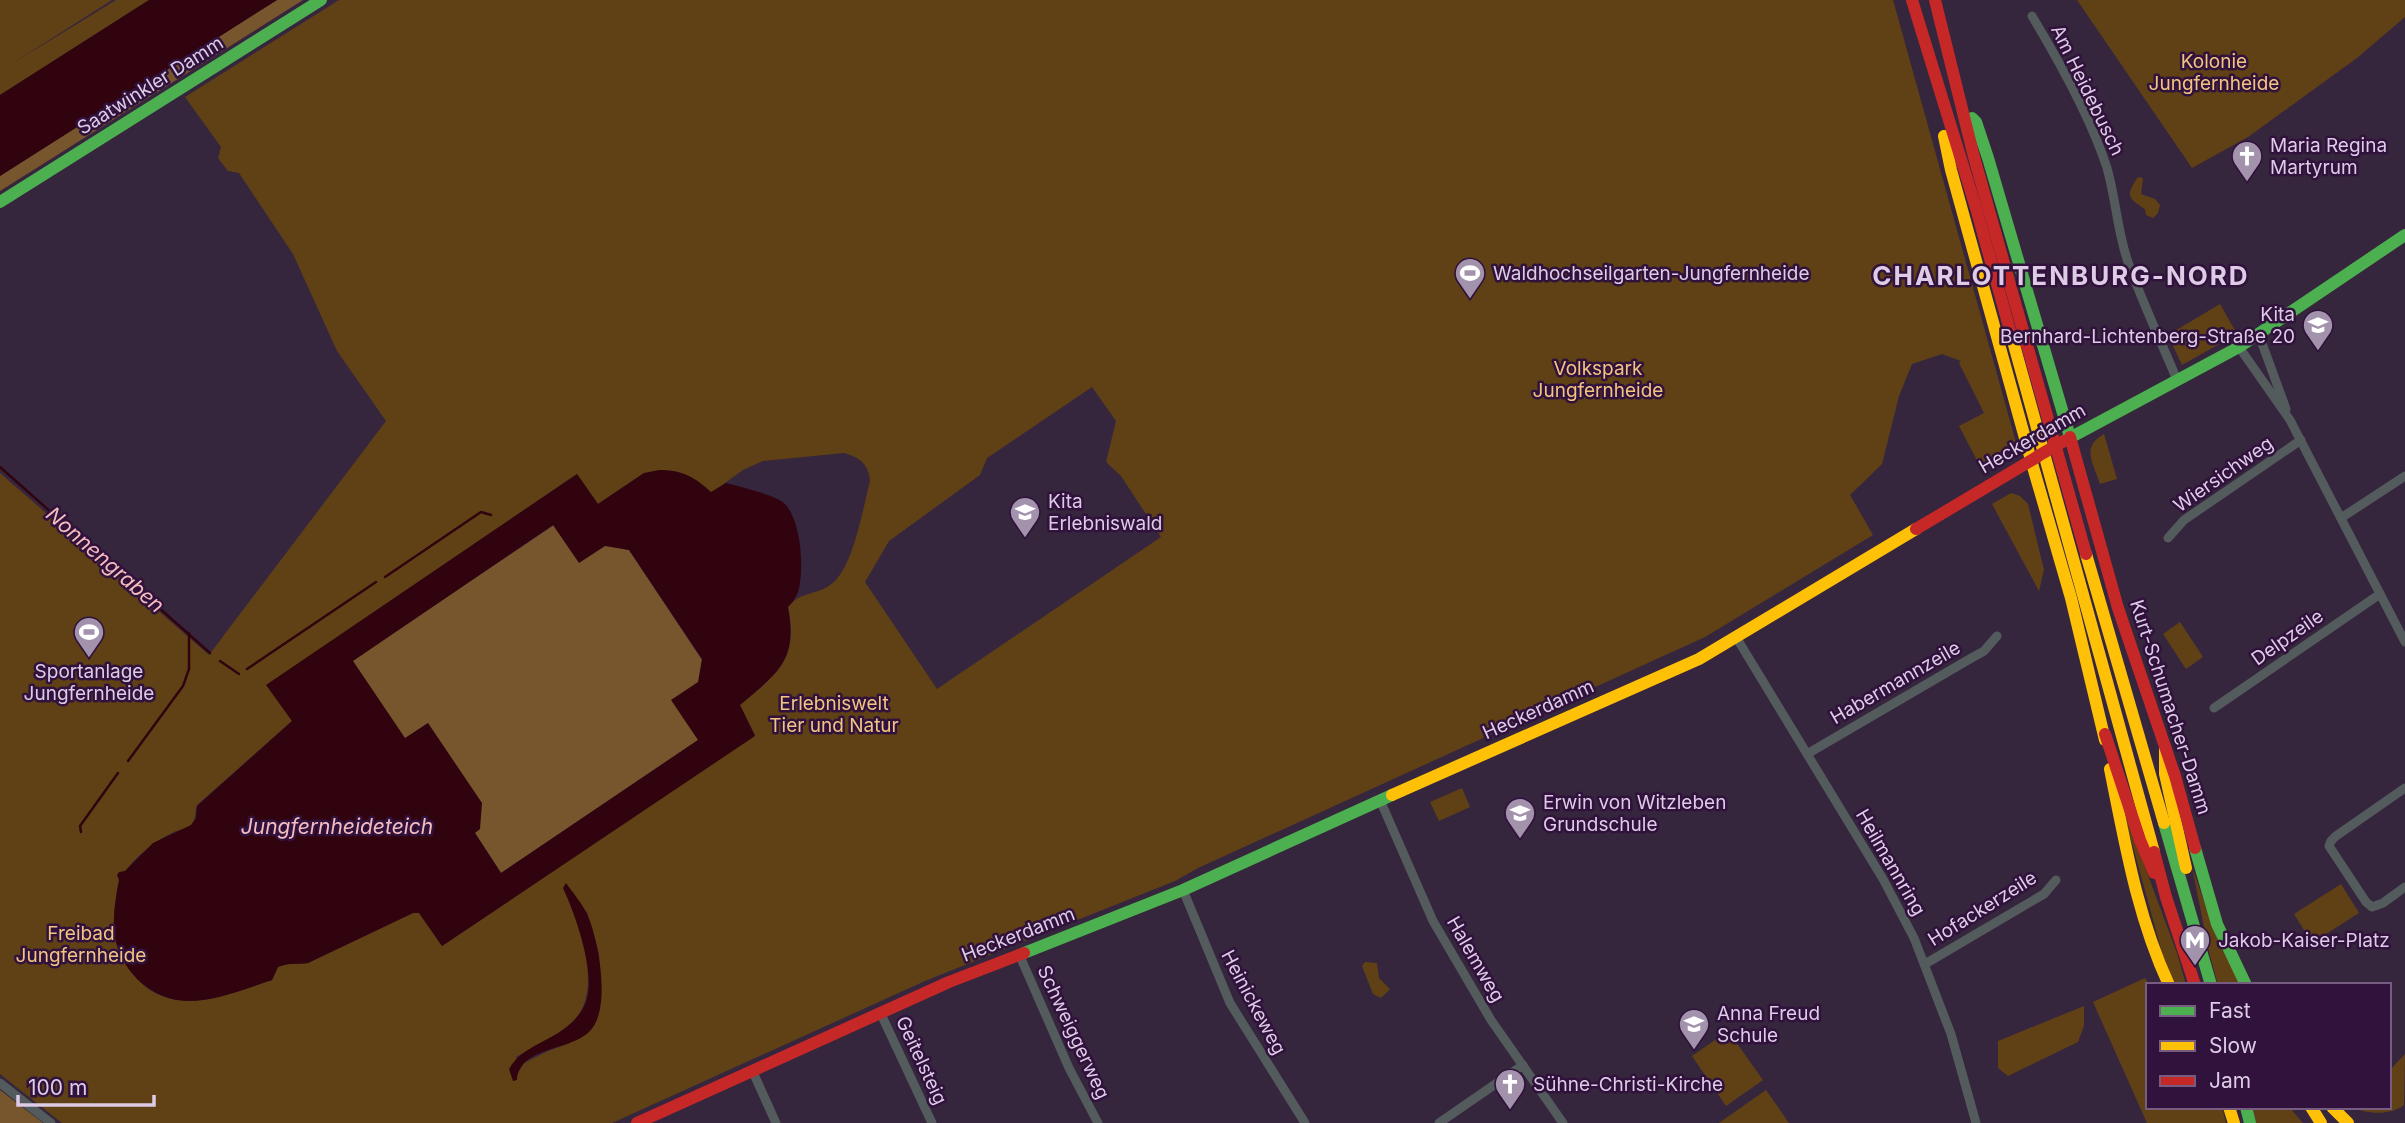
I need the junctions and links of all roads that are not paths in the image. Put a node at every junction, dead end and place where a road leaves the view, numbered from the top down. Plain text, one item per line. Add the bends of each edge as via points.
1 (321, 0) edge
2 (1912, 0) edge
3 (1935, 0) edge
4 (2032, 16) dead end
5 (1939, 88) junction
6 (1962, 108) junction
7 (0, 202) edge
8 (2405, 235) edge
9 (2259, 335) junction
10 (2239, 347) junction
11 (2177, 380) junction
12 (2290, 420) junction
13 (2067, 439) junction
14 (2301, 440) junction
15 (2034, 458) junction
16 (2405, 476) edge
17 (2342, 518) junction
18 (2168, 538) dead end
19 (2380, 594) junction
20 (1997, 636) dead end
21 (1737, 637) junction
22 (2405, 642) edge
23 (2214, 708) dead end
24 (2105, 734) junction
25 (2165, 748) junction
26 (1807, 754) junction
27 (2405, 788) edge
28 (1380, 800) junction
29 (2056, 880) dead end
30 (2182, 880) junction
31 (2405, 887) edge
32 (1183, 890) junction
33 (2166, 897) junction
34 (1019, 954) junction
35 (1925, 964) junction
36 (2193, 976) edge
37 (2211, 982) edge
38 (2168, 983) edge
39 (2245, 983) edge
40 (880, 1012) junction
41 (1523, 1065) junction
42 (752, 1070) junction
43 (0, 1083) edge
44 (2334, 1109) edge
45 (51, 1123) edge
46 (636, 1123) edge
47 (776, 1123) edge
48 (932, 1123) edge
49 (1098, 1123) edge
50 (1305, 1123) edge
51 (1439, 1123) edge
52 (1563, 1123) edge
53 (1976, 1123) edge
54 (2348, 1123) edge

1 - 7 main road, Saatwinkler Damm
2 - 5 main road
3 - 6 main road
4 - 11 street, Am Heidebusch via 2099,148 2129,265
5 - 15 main road via 1951,170
5 - 33 main road via 2053,480
6 - 13 main road, Kurt-Schumacher-Damm via 1976,122 1989,158
6 - 30 main road
8 - 9 main road, Heckerdamm
9 - 10 main road, Heckerdamm
9 - 12 street
10 - 11 main road, Heckerdamm
10 - 12 street
11 - 13 main road, Heckerdamm
12 - 14 street
13 - 15 main road, Heckerdamm, bridge
13 - 25 main road, Kurt-Schumacher-Damm
14 - 17 street
14 - 18 street, Wiersichweg via 2184,520
15 - 21 main road, Heckerdamm
15 - 24 main road
16 - 17 street
17 - 19 street
19 - 22 street
19 - 23 street, Delpzeile
20 - 26 street, Habermannzeile via 1984,651
21 - 26 street, Heilmannring
21 - 28 main road, Heckerdamm via 1699,659
24 - 33 main road via 2148,862
24 - 38 main road via 2144,923
25 - 30 main road via 2162,762 2186,867
25 - 39 main road, Kurt-Schumacher-Damm via 2217,924
26 - 35 street, Heilmannring via 1881,877
27 - 31 street via 2336,836 2329,846 2372,907
28 - 32 main road, Heckerdamm
28 - 41 street, Halemweg via 1433,920
29 - 35 street, Hofackerzeile via 2044,894
30 - 37 main road
32 - 34 main road, Heckerdamm
32 - 50 street, Heinickeweg via 1230,1003
33 - 36 main road
34 - 40 main road, Heckerdamm
34 - 49 street, Schweiggerweg
35 - 53 street, Heilmannring
40 - 42 main road, Heckerdamm
40 - 48 street, Geitelsteig
41 - 51 street
41 - 52 street, Halemweg
42 - 46 main road, Heckerdamm
42 - 47 street
43 - 45 street
44 - 54 main road

